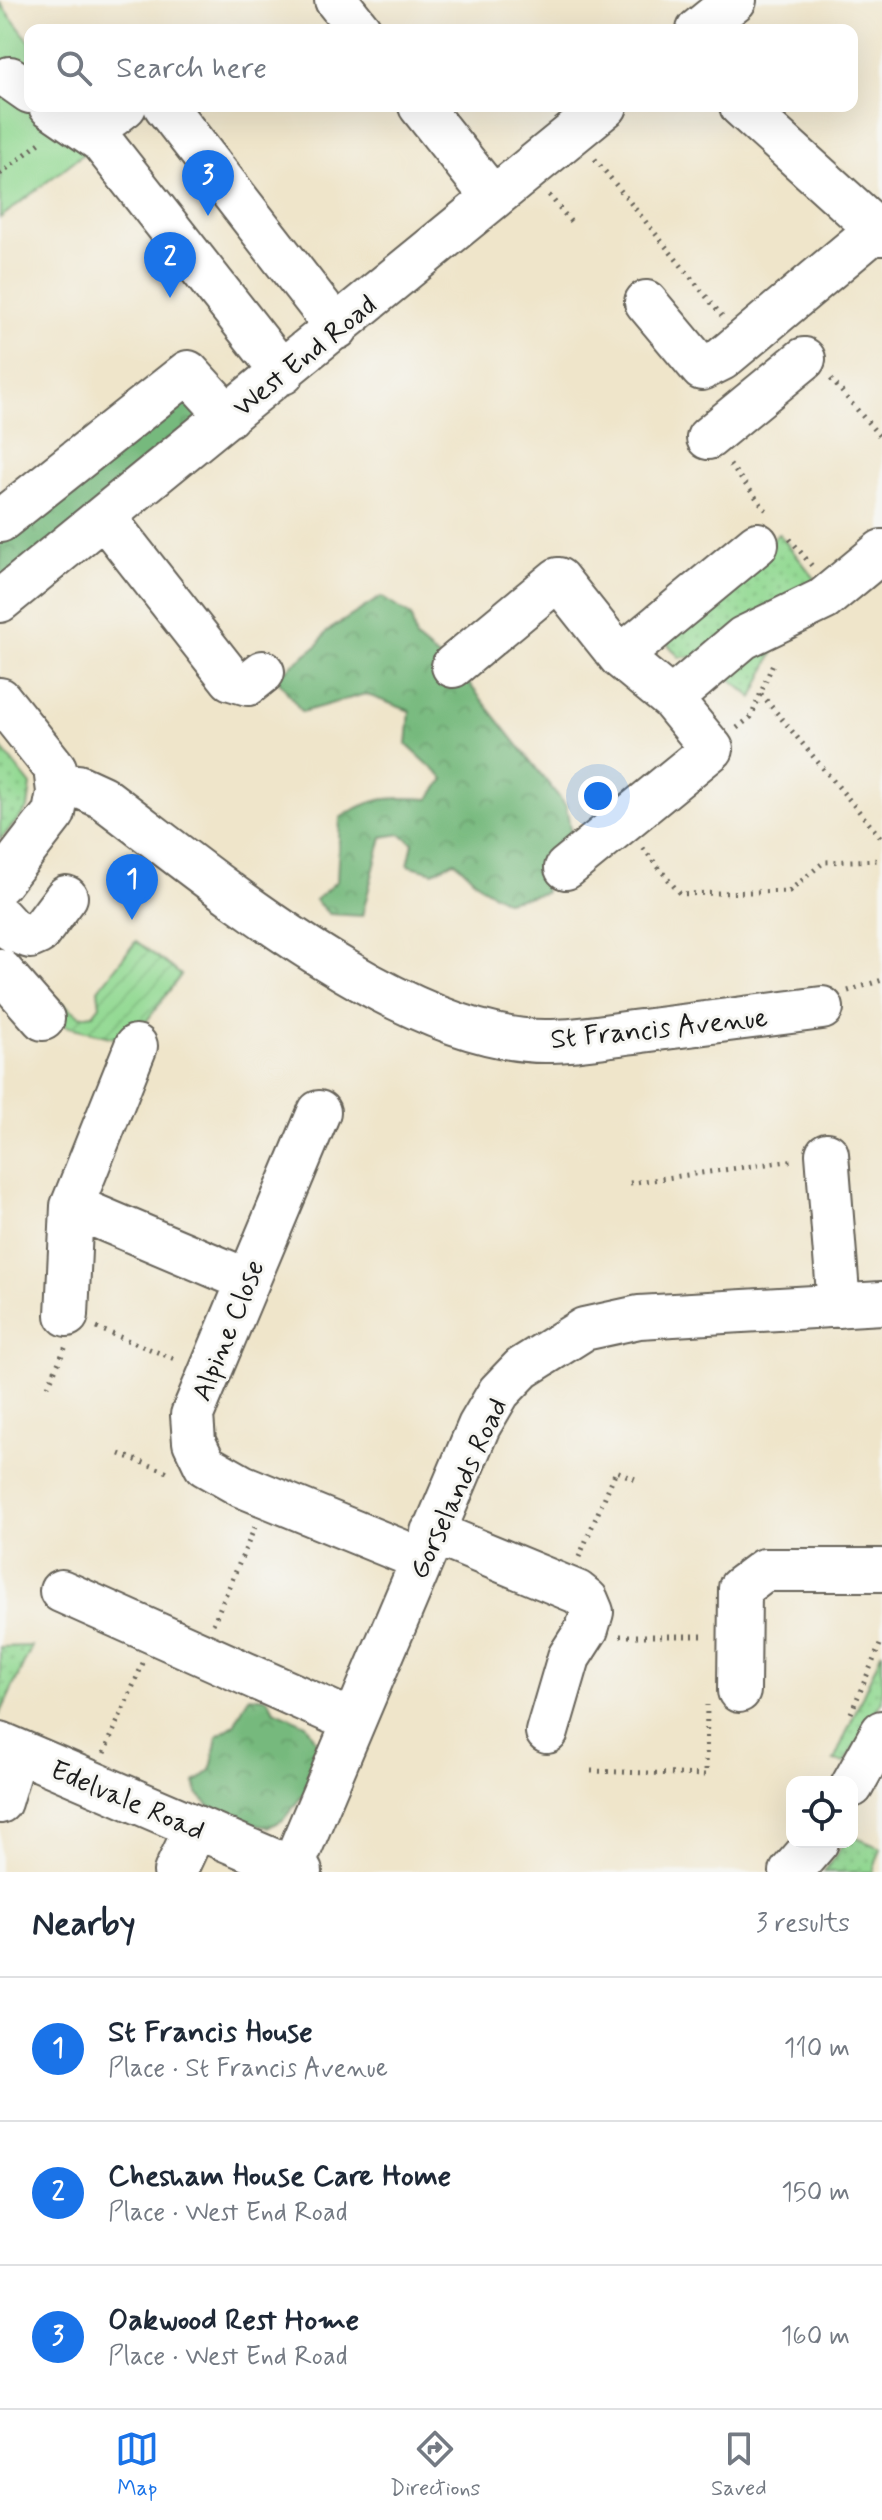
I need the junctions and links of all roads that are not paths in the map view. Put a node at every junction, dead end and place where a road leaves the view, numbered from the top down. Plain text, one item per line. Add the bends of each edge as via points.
1 (336, 0) edge
2 (735, 0) edge
3 (355, 24) edge
4 (705, 24) edge
5 (90, 112) edge
6 (170, 112) edge
7 (425, 112) edge
8 (599, 112) edge
9 (748, 112) edge
10 (493, 198) junction
11 (879, 231) edge
12 (646, 302) dead end
13 (337, 328) junction
14 (732, 350) junction
15 (804, 359) dead end
16 (283, 373) junction
17 (755, 399) junction
18 (228, 416) junction
19 (708, 438) dead end
20 (104, 517) junction
21 (0, 521) edge
22 (757, 544) dead end
23 (882, 551) edge
24 (0, 601) edge
25 (620, 657) junction
26 (453, 666) dead end
27 (263, 672) dead end
28 (0, 699) edge
29 (671, 699) junction
30 (58, 792) junction
31 (566, 868) dead end
32 (0, 883) edge
33 (66, 897) dead end
34 (0, 917) edge
35 (0, 970) edge
36 (822, 1008) dead end
37 (43, 1019) dead end
38 (136, 1046) dead end
39 (319, 1112) dead end
40 (827, 1154) road end
41 (72, 1206) junction
42 (247, 1280) junction
43 (882, 1303) edge
44 (839, 1306) junction
45 (72, 1318) road end
46 (427, 1546) junction
47 (882, 1570) edge
48 (61, 1591) dead end
49 (739, 1691) road end
50 (352, 1721) junction
51 (547, 1732) dead end
52 (882, 1732) edge
53 (8, 1748) edge
54 (858, 1776) edge
55 (0, 1802) edge
56 (196, 1827) junction
57 (812, 1848) edge
58 (297, 1870) edge
59 (175, 1872) edge
60 (791, 1872) edge

1 - 3 street
2 - 4 street
5 - 16 street via 101,141
6 - 13 street
7 - 10 street
8 - 10 street, West End Road
9 - 11 street
10 - 13 street, West End Road
11 - 14 street
12 - 14 street via 702,369
13 - 16 street, West End Road
14 - 17 street
15 - 17 street
16 - 18 street, West End Road
17 - 19 street
18 - 20 street, West End Road
18 - 21 street via 188,372
20 - 24 street, West End Road
20 - 27 street via 231,679 248,684
22 - 25 street
23 - 29 street via 824,599 743,638
25 - 26 street via 558,579
25 - 29 street
28 - 30 street via 55,768
29 - 31 street via 712,749
30 - 32 street via 54,813
30 - 36 street, St Francis Avenue via 78,786 102,797 274,926 420,1010 456,1024 551,1042
33 - 34 street via 39,933 30,937 12,930
35 - 37 street
38 - 41 street
39 - 42 street, Alpine Close
40 - 44 street
41 - 42 street
41 - 45 street
42 - 46 street, Alpine Close via 192,1415 194,1442 205,1465 268,1497
43 - 44 street, Gorselands Road
44 - 46 street, Gorselands Road via 639,1317 584,1329 562,1340 499,1392 481,1421
46 - 50 street, Gorselands Road
46 - 51 street via 566,1587 587,1600 592,1612 587,1629 569,1657
47 - 49 street via 764,1570 740,1588
48 - 50 street
50 - 58 street, Gorselands Road
52 - 54 street
53 - 55 street
53 - 56 street, Edelvale Road
56 - 58 street, Edelvale Road
56 - 59 street
57 - 60 street

